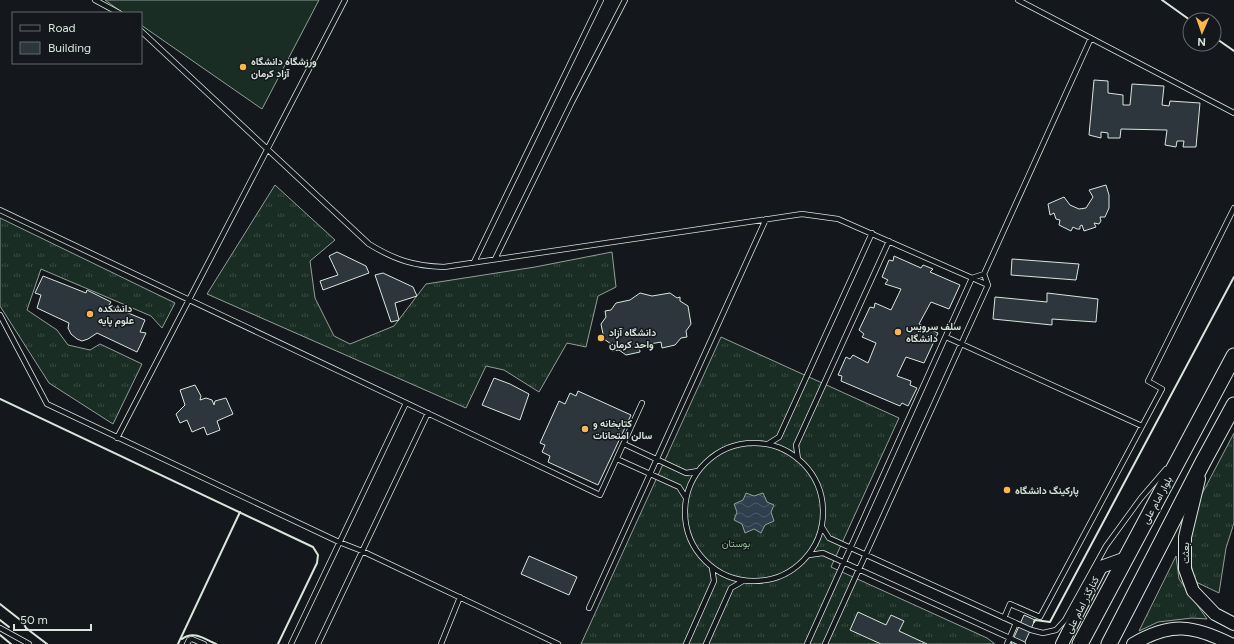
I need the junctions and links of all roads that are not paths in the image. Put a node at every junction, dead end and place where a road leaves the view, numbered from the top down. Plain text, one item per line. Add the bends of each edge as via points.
1 (95, 0) edge
2 (345, 0) edge
3 (601, 0) edge
4 (624, 0) edge
5 (1018, 0) edge
6 (117, 12) edge
7 (142, 32) edge
8 (1090, 38) junction
9 (1234, 113) edge
10 (268, 150) junction
11 (1234, 208) edge
12 (0, 210) edge
13 (766, 219) junction
14 (872, 233) junction
15 (889, 241) junction
16 (495, 259) junction
17 (474, 262) junction
18 (984, 274) junction
19 (972, 278) junction
20 (988, 285) junction
21 (187, 299) junction
22 (0, 315) edge
23 (946, 337) junction
24 (961, 344) junction
25 (1234, 356) edge
26 (406, 403) junction
27 (642, 403) dead end
28 (1234, 405) edge
29 (428, 413) junction
30 (1142, 426) junction
31 (117, 438) junction
32 (624, 444) junction
33 (768, 444) junction
34 (1184, 449) junction
35 (617, 459) junction
36 (657, 459) junction
37 (798, 459) junction
38 (1202, 462) junction
39 (698, 470) junction
40 (650, 474) junction
41 (686, 498) junction
42 (822, 527) junction
43 (339, 542) junction
44 (850, 548) junction
45 (362, 551) junction
46 (809, 555) junction
47 (866, 555) junction
48 (1126, 558) junction
49 (844, 562) junction
50 (712, 568) junction
51 (859, 569) junction
52 (742, 581) junction
53 (460, 597) junction
54 (589, 608) dead end
55 (1004, 618) junction
56 (1016, 623) junction
57 (1234, 624) edge
58 (0, 628) edge
59 (1009, 638) junction
60 (29, 644) edge
61 (187, 644) edge
62 (204, 644) edge
63 (290, 644) edge
64 (318, 644) edge
65 (441, 644) edge
66 (558, 644) edge
67 (686, 644) edge
68 (706, 644) edge
69 (806, 644) edge
70 (825, 644) edge
71 (1007, 644) edge
72 (1023, 644) edge
73 (1062, 644) edge
74 (1080, 644) edge
75 (1109, 644) edge
76 (1133, 644) edge
77 (1231, 644) edge

1 - 6 lane
2 - 10 lane
3 - 17 lane
4 - 16 lane
5 - 8 lane
7 - 10 lane
8 - 9 lane
8 - 18 lane
10 - 17 lane via 369,244 386,255 424,266 444,267
10 - 21 lane
11 - 30 lane via 1148,381 1162,389
12 - 21 lane
13 - 14 lane via 802,214 838,218
13 - 16 lane
13 - 36 lane
14 - 15 lane
14 - 33 lane via 779,437
15 - 19 lane
15 - 37 lane via 796,445
16 - 17 lane
18 - 19 lane
18 - 20 lane
19 - 20 lane
19 - 23 lane
20 - 24 lane
21 - 26 lane
21 - 31 lane
22 - 31 lane via 47,404
23 - 24 lane
23 - 44 lane
24 - 30 lane
24 - 47 lane
25 - 34 highway, بلوار امام علی
26 - 29 lane
26 - 43 lane
27 - 32 lane
28 - 38 highway
29 - 35 lane via 600,496
29 - 45 lane
30 - 55 lane via 1040,617 1010,604
31 - 43 lane
32 - 35 lane
32 - 36 lane
33 - 37 lane
33 - 39 lane via 747,443 726,449
34 - 48 highway, بلوار امام علی
34 - 56 lane via 1141,498 1106,546 1065,620 1056,630 1044,633
35 - 40 lane
36 - 39 lane via 686,473
36 - 40 lane
37 - 42 lane via 809,469 820,489 823,504
38 - 57 street, بعثت via 1185,537 1184,569 1193,591 1215,614
38 - 75 highway
39 - 41 lane
40 - 41 lane via 679,488
40 - 54 lane
41 - 50 lane via 685,520 688,533 697,553
42 - 44 lane via 829,538
42 - 46 lane
43 - 45 lane
43 - 63 lane
44 - 47 lane
44 - 49 lane
45 - 53 lane
45 - 64 lane
46 - 49 lane via 822,553
46 - 52 lane via 793,570 780,577 758,582
47 - 51 lane
47 - 55 lane
48 - 73 street, کنارگذر امام علی via 1101,567
48 - 74 highway, بلوار امام علی
49 - 51 lane
49 - 69 lane
50 - 52 lane
50 - 67 lane via 714,581
51 - 59 lane
51 - 70 lane
52 - 68 lane via 731,588
53 - 65 lane
53 - 66 lane
55 - 56 lane
56 - 59 lane
58 - 60 lane
59 - 71 lane
59 - 72 lane
61 - 62 lane via 192,639
76 - 77 street via 1167,629 1187,628 1212,634

